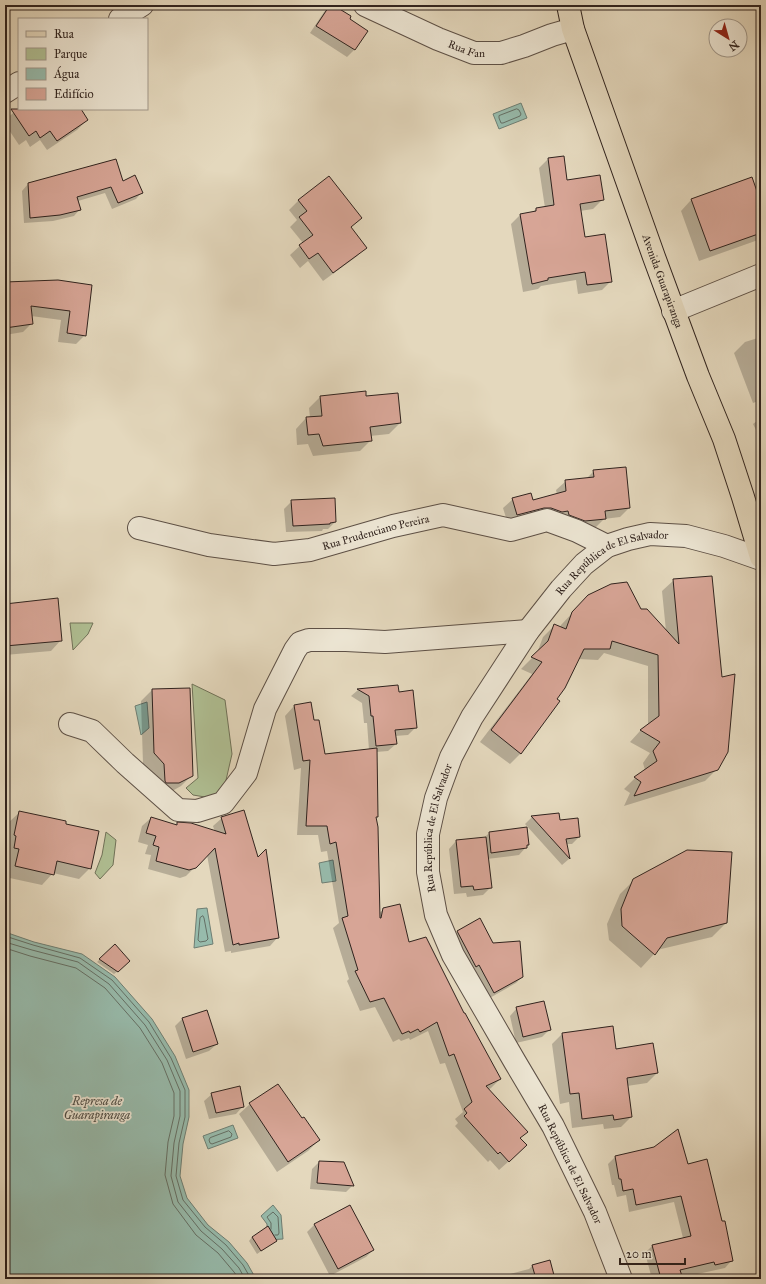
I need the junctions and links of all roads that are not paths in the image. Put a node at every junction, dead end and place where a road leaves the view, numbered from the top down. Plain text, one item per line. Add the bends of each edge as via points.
1 (142, 5) edge
2 (365, 5) edge
3 (568, 5) edge
4 (122, 18) edge
5 (573, 30) junction
6 (18, 84) edge
7 (5, 92) edge
8 (761, 275) edge
9 (674, 311) junction
10 (139, 528) dead end
11 (607, 546) junction
12 (761, 558) edge
13 (528, 631) junction
14 (70, 724) dead end
15 (620, 1279) edge

1 - 4 street
2 - 5 street, Rua Fan via 438,40 474,53 501,53
3 - 5 main road, Avenida Guarapiranga
5 - 9 main road, Avenida Guarapiranga
6 - 7 street
8 - 9 street
9 - 12 main road, Avenida Guarapiranga via 724,439
10 - 11 street, Rua Prudenciano Pereira via 209,545 274,554 310,550 393,526 443,515 511,530 547,520
11 - 12 street, Rua República de El Salvador via 650,534 686,536
11 - 13 street, Rua República de El Salvador via 584,564
13 - 14 street via 385,642 309,640 300,643 265,709 246,773 223,803 197,811 178,810 92,731
13 - 15 street, Rua República de El Salvador via 472,717 451,757 436,798 428,834 428,872 436,915 453,955 553,1126 595,1212

